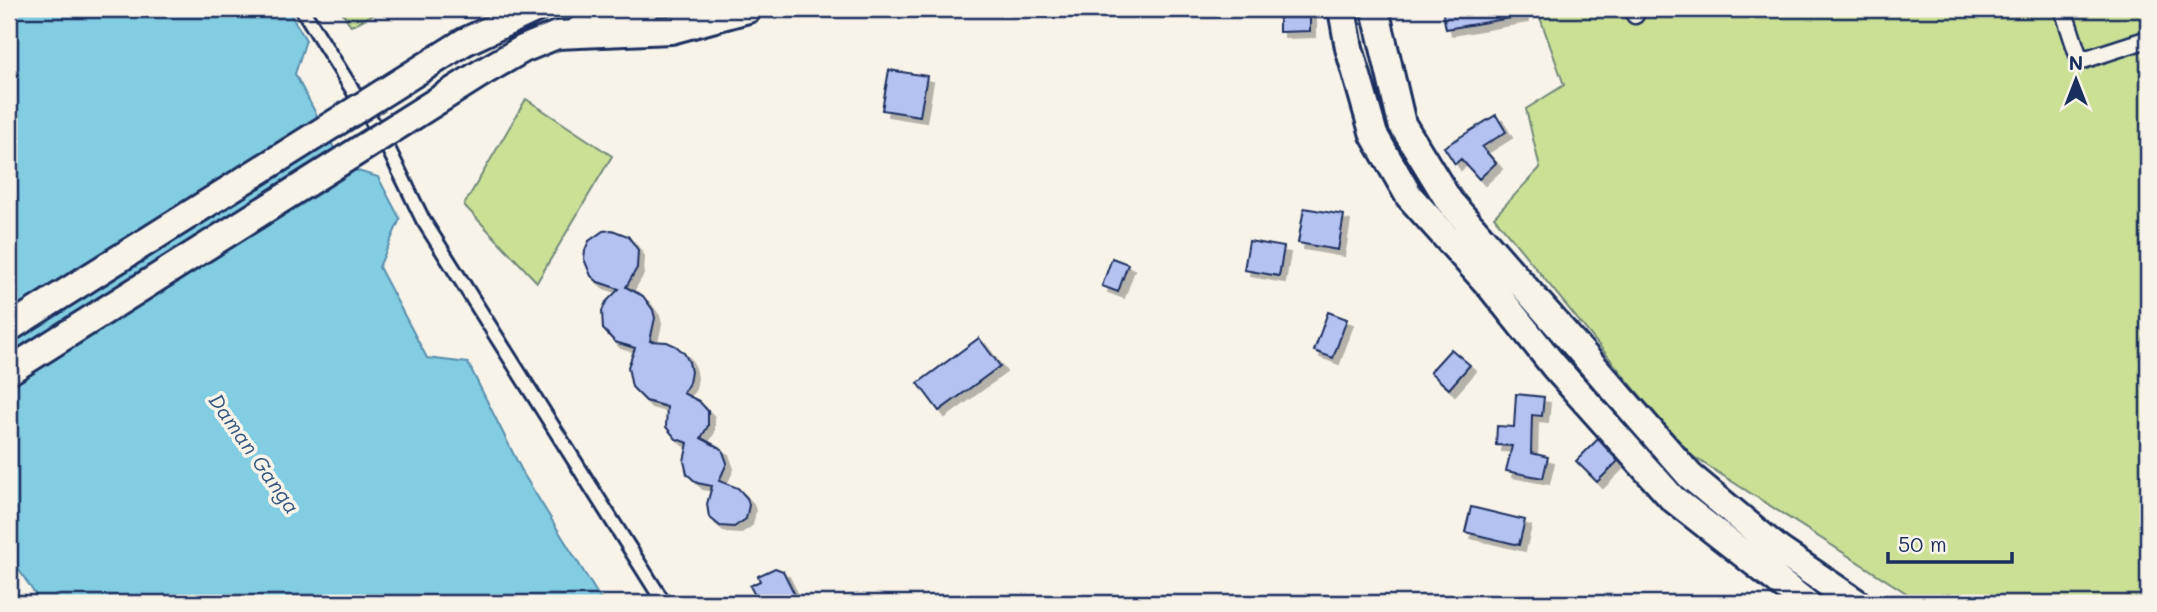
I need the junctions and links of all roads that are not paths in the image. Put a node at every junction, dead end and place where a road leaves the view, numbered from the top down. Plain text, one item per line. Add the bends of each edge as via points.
1 (302, 9) edge
2 (535, 9) edge
3 (646, 9) edge
4 (748, 9) edge
5 (1342, 9) edge
6 (1375, 9) edge
7 (2063, 9) edge
8 (558, 34) junction
9 (2148, 38) edge
10 (9, 328) edge
11 (9, 371) edge
12 (664, 603) edge
13 (1805, 603) edge
14 (1857, 603) edge

1 - 12 street via 386,142 423,220
2 - 10 highway, bridge via 464,42
3 - 8 main road
4 - 8 highway via 671,30
5 - 13 highway via 1374,135 1409,196 1672,498
6 - 14 highway via 1402,124 1449,201 1690,476 1779,550
7 - 9 street via 2080,61
8 - 11 highway, bridge via 483,72

